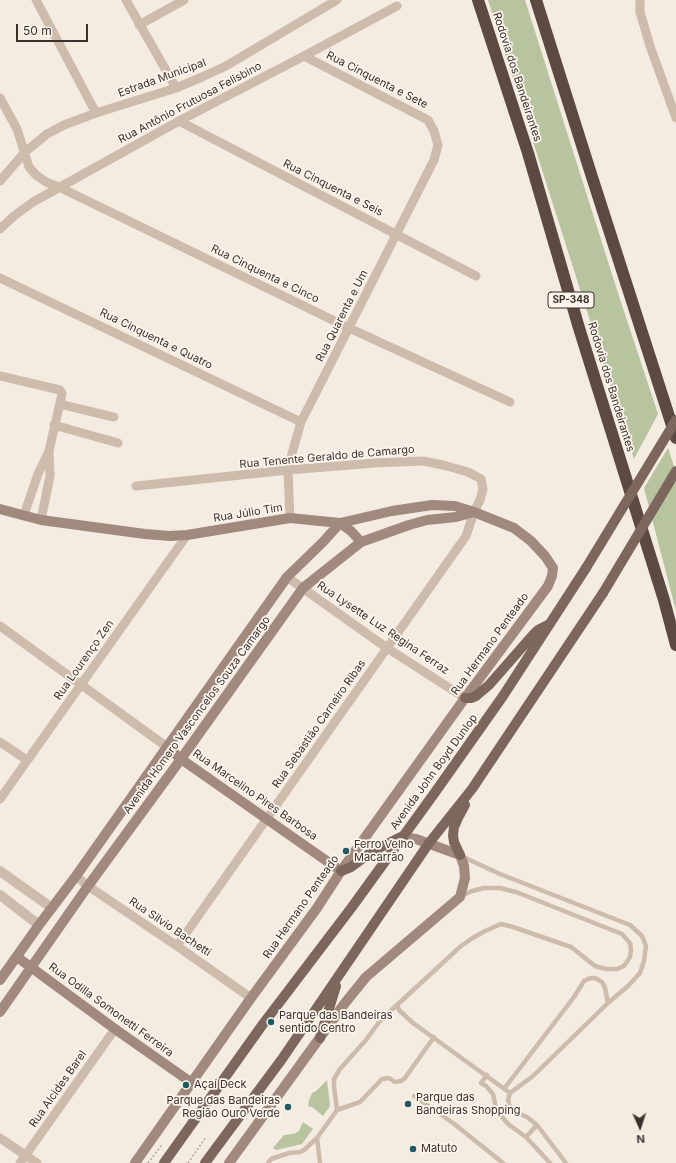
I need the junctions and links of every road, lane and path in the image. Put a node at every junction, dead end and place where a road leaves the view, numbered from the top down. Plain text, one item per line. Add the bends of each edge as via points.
1 (36, 0) edge
2 (126, 0) edge
3 (184, 0) edge
4 (337, 0) edge
5 (478, 0) edge
6 (536, 0) edge
7 (640, 0) edge
8 (397, 6) dead end
9 (140, 24) junction
10 (304, 56) junction
11 (176, 88) junction
12 (0, 98) edge
13 (96, 113) junction
14 (676, 118) edge
15 (179, 121) junction
16 (434, 131) joint
17 (25, 152) junction
18 (0, 181) edge
19 (61, 188) junction
20 (0, 229) edge
21 (397, 234) junction
22 (476, 276) dead end
23 (0, 278) edge
24 (349, 328) junction
25 (0, 376) edge
26 (510, 402) dead end
27 (60, 404) junction
28 (114, 417) dead end
29 (676, 420) edge
30 (301, 422) junction
31 (54, 425) junction
32 (676, 438) edge
33 (118, 443) dead end
34 (49, 451) junction
35 (288, 470) junction
36 (676, 471) edge
37 (136, 486) dead end
38 (0, 509) edge
39 (474, 512) junction
40 (24, 515) junction
41 (290, 518) junction
42 (41, 520) junction
43 (340, 523) junction
44 (187, 535) junction
45 (361, 542) junction
46 (553, 568) joint
47 (287, 577) junction
48 (303, 588) junction
49 (551, 623) junction
50 (0, 626) edge
51 (676, 644) edge
52 (387, 648) junction
53 (82, 685) junction
54 (465, 698) junction
55 (0, 742) edge
56 (167, 746) junction
57 (181, 759) junction
58 (27, 760) junction
59 (472, 789) junction
60 (0, 799) edge
61 (267, 819) junction
62 (402, 837) junction
63 (429, 843) junction
64 (460, 855) junction
65 (0, 871) edge
66 (341, 871) junction
67 (76, 876) junction
68 (88, 886) junction
69 (0, 895) edge
70 (460, 897) junction
71 (52, 908) junction
72 (39, 925) junction
73 (177, 946) junction
74 (17, 957) junction
75 (32, 967) junction
76 (340, 975) junction
77 (0, 980) edge
78 (251, 998) junction
79 (608, 1003) junction
80 (397, 1005) junction
81 (0, 1012) edge
82 (115, 1029) junction
83 (434, 1037) junction
84 (320, 1038) junction
85 (487, 1075) junction
86 (192, 1083) junction
87 (504, 1089) junction
88 (510, 1093) junction
89 (414, 1096) dead end
90 (337, 1110) junction
91 (537, 1125) junction
92 (206, 1137) dead end
93 (0, 1138) edge
94 (316, 1138) junction
95 (526, 1138) junction
96 (171, 1153) junction
97 (23, 1159) edge
98 (37, 1163) edge
99 (135, 1163) edge
100 (159, 1163) edge
101 (164, 1163) edge
102 (188, 1163) edge
103 (205, 1163) edge
104 (229, 1163) edge
105 (268, 1163) edge
106 (320, 1163) edge
107 (503, 1163) edge
108 (550, 1163) edge
109 (566, 1163) edge

1 - 13 street
2 - 9 street
3 - 9 street
4 - 11 street, Estrada Municipal via 226,66
5 - 51 highway, Rodovia dos Bandeirantes / SP-348 via 528,153 576,320
6 - 32 highway
7 - 14 street via 640,12 650,46
8 - 10 street, Rua Antônio Frutuosa Felisbino
9 - 11 street
10 - 15 street, Rua Antônio Frutuosa Felisbino
10 - 16 street, Rua Cinquenta e Sete via 428,120
11 - 13 street, Estrada Municipal
12 - 17 street, Rua Cinquenta e Cinco via 17,128
13 - 17 street, Estrada Municipal via 47,134
15 - 19 street, Rua Antônio Frutuosa Felisbino
15 - 21 street, Rua Cinquenta e Seis
16 - 21 street, Rua Quarenta e Um via 438,146 434,160
17 - 18 street, Estrada Municipal
17 - 19 street, Rua Cinquenta e Cinco via 29,167 36,175
19 - 20 street, Rua Antônio Frutuosa Felisbino via 34,202
19 - 24 street, Rua Cinquenta e Cinco
21 - 22 street, Rua Cinquenta e Seis
21 - 24 street, Rua Quarenta e Um
23 - 30 street, Rua Cinquenta e Quatro
24 - 26 street, Rua Cinquenta e Cinco
24 - 30 street, Rua Quarenta e Um
25 - 27 street via 60,390
27 - 28 street
27 - 31 street
29 - 49 main road, Avenida John Boyd Dunlop, bridge
30 - 35 street, Rua Quarenta e Um
31 - 33 street
31 - 34 street
34 - 40 street
34 - 42 street via 50,476
35 - 37 street, Rua Tenente Geraldo de Camargo
35 - 39 street, Rua Tenente Geraldo de Camargo via 423,461 443,465 468,472 481,479 483,489
35 - 41 street, Rua Quarenta e Um
36 - 59 main road, bridge via 603,594
38 - 40 main road, Rua Júlio Tim
39 - 43 main road, Rua Júlio Tim via 455,506 432,505
39 - 45 main road, Avenida Homero Vasconcelos Souza Camargo via 427,520
39 - 46 main road, Rua Júlio Tim via 514,528 531,541
39 - 52 street, Rua Sebastião Carneiro Ribas via 466,536
40 - 42 main road, Rua Júlio Tim
41 - 43 main road, Rua Júlio Tim
41 - 44 main road, Rua Júlio Tim
42 - 44 main road, Rua Júlio Tim via 145,534
43 - 45 main road
43 - 47 main road, Avenida Homero Vasconcelos Souza Camargo
44 - 53 street, Rua Lourenço Zen
45 - 48 main road, Avenida Homero Vasconcelos Souza Camargo
46 - 54 main road, Rua Hermano Penteado via 548,586
47 - 48 street, Rua Lysette Luz Regina Ferraz
47 - 56 main road, Avenida Homero Vasconcelos Souza Camargo
48 - 52 street, Rua Lysette Luz Regina Ferraz
48 - 57 main road, Avenida Homero Vasconcelos Souza Camargo
49 - 54 main road via 538,630 476,696
49 - 62 main road, Avenida John Boyd Dunlop via 503,696
50 - 53 street, Rua Marcelino Pires Barbosa
52 - 54 street, Rua Lysette Luz Regina Ferraz
52 - 61 street, Rua Sebastião Carneiro Ribas
53 - 56 street, Rua Marcelino Pires Barbosa
53 - 58 street, Rua Lourenço Zen
54 - 66 main road, Rua Hermano Penteado
55 - 58 street
56 - 57 main road, Rua Marcelino Pires Barbosa
56 - 67 main road, Avenida Homero Vasconcelos Souza Camargo
57 - 61 main road, Rua Marcelino Pires Barbosa
57 - 68 main road, Avenida Homero Vasconcelos Souza Camargo
58 - 60 street, Rua Lourenço Zen
59 - 63 main road
59 - 64 main road via 454,828 454,842
61 - 66 main road, Rua Marcelino Pires Barbosa
61 - 73 street, Rua Sebastião Carneiro Ribas
62 - 63 main road
62 - 66 main road via 373,851 351,868
62 - 96 main road, Avenida John Boyd Dunlop
63 - 64 main road
63 - 76 main road
64 - 70 main road via 465,878
64 - 79 lane via 500,874 630,925 642,936 646,946 640,973
65 - 71 street
66 - 78 main road, Rua Hermano Penteado
67 - 68 street, Rua Silvio Bachetti
67 - 71 main road, Avenida Homero Vasconcelos Souza Camargo
68 - 73 street, Rua Silvio Bachetti
68 - 75 main road, Avenida Homero Vasconcelos Souza Camargo
69 - 72 street
70 - 80 lane via 484,888 516,892 622,934 630,943 630,958 624,966 606,969 595,966 571,947 501,924 461,946
70 - 84 main road via 366,976
71 - 72 main road, Avenida Homero Vasconcelos Souza Camargo
72 - 74 main road, Avenida Homero Vasconcelos Souza Camargo
73 - 78 street, Rua Silvio Bachetti
74 - 75 main road, Rua Odilla Somonetti Ferreira
74 - 77 main road, Avenida Homero Vasconcelos Souza Camargo
75 - 81 main road, Avenida Homero Vasconcelos Souza Camargo
75 - 82 main road, Rua Odilla Somonetti Ferreira
76 - 84 main road
76 - 103 main road
78 - 86 main road, Rua Hermano Penteado
79 - 87 lane via 602,982 595,978 584,981
79 - 88 lane via 533,1076
80 - 83 lane via 399,1010
80 - 90 lane via 379,1022 337,1074 334,1080
82 - 86 main road, Rua Odilla Somonetti Ferreira
82 - 97 street, Rua Alcides Barel
83 - 85 lane
83 - 90 lane via 405,1078 395,1082 389,1078 382,1078 360,1102
84 - 104 main road
85 - 87 lane
85 - 95 lane via 481,1083 492,1094 496,1108 508,1124
86 - 99 main road, Rua Hermano Penteado
87 - 88 lane
88 - 91 lane via 508,1104 512,1111 527,1117
89 - 107 lane
90 - 94 lane
91 - 95 lane
91 - 109 lane
92 - 102 path
93 - 97 street
94 - 105 lane via 304,1150 277,1157
94 - 106 lane
95 - 108 lane
96 - 100 main road
96 - 101 main road, Avenida John Boyd Dunlop
97 - 98 street

